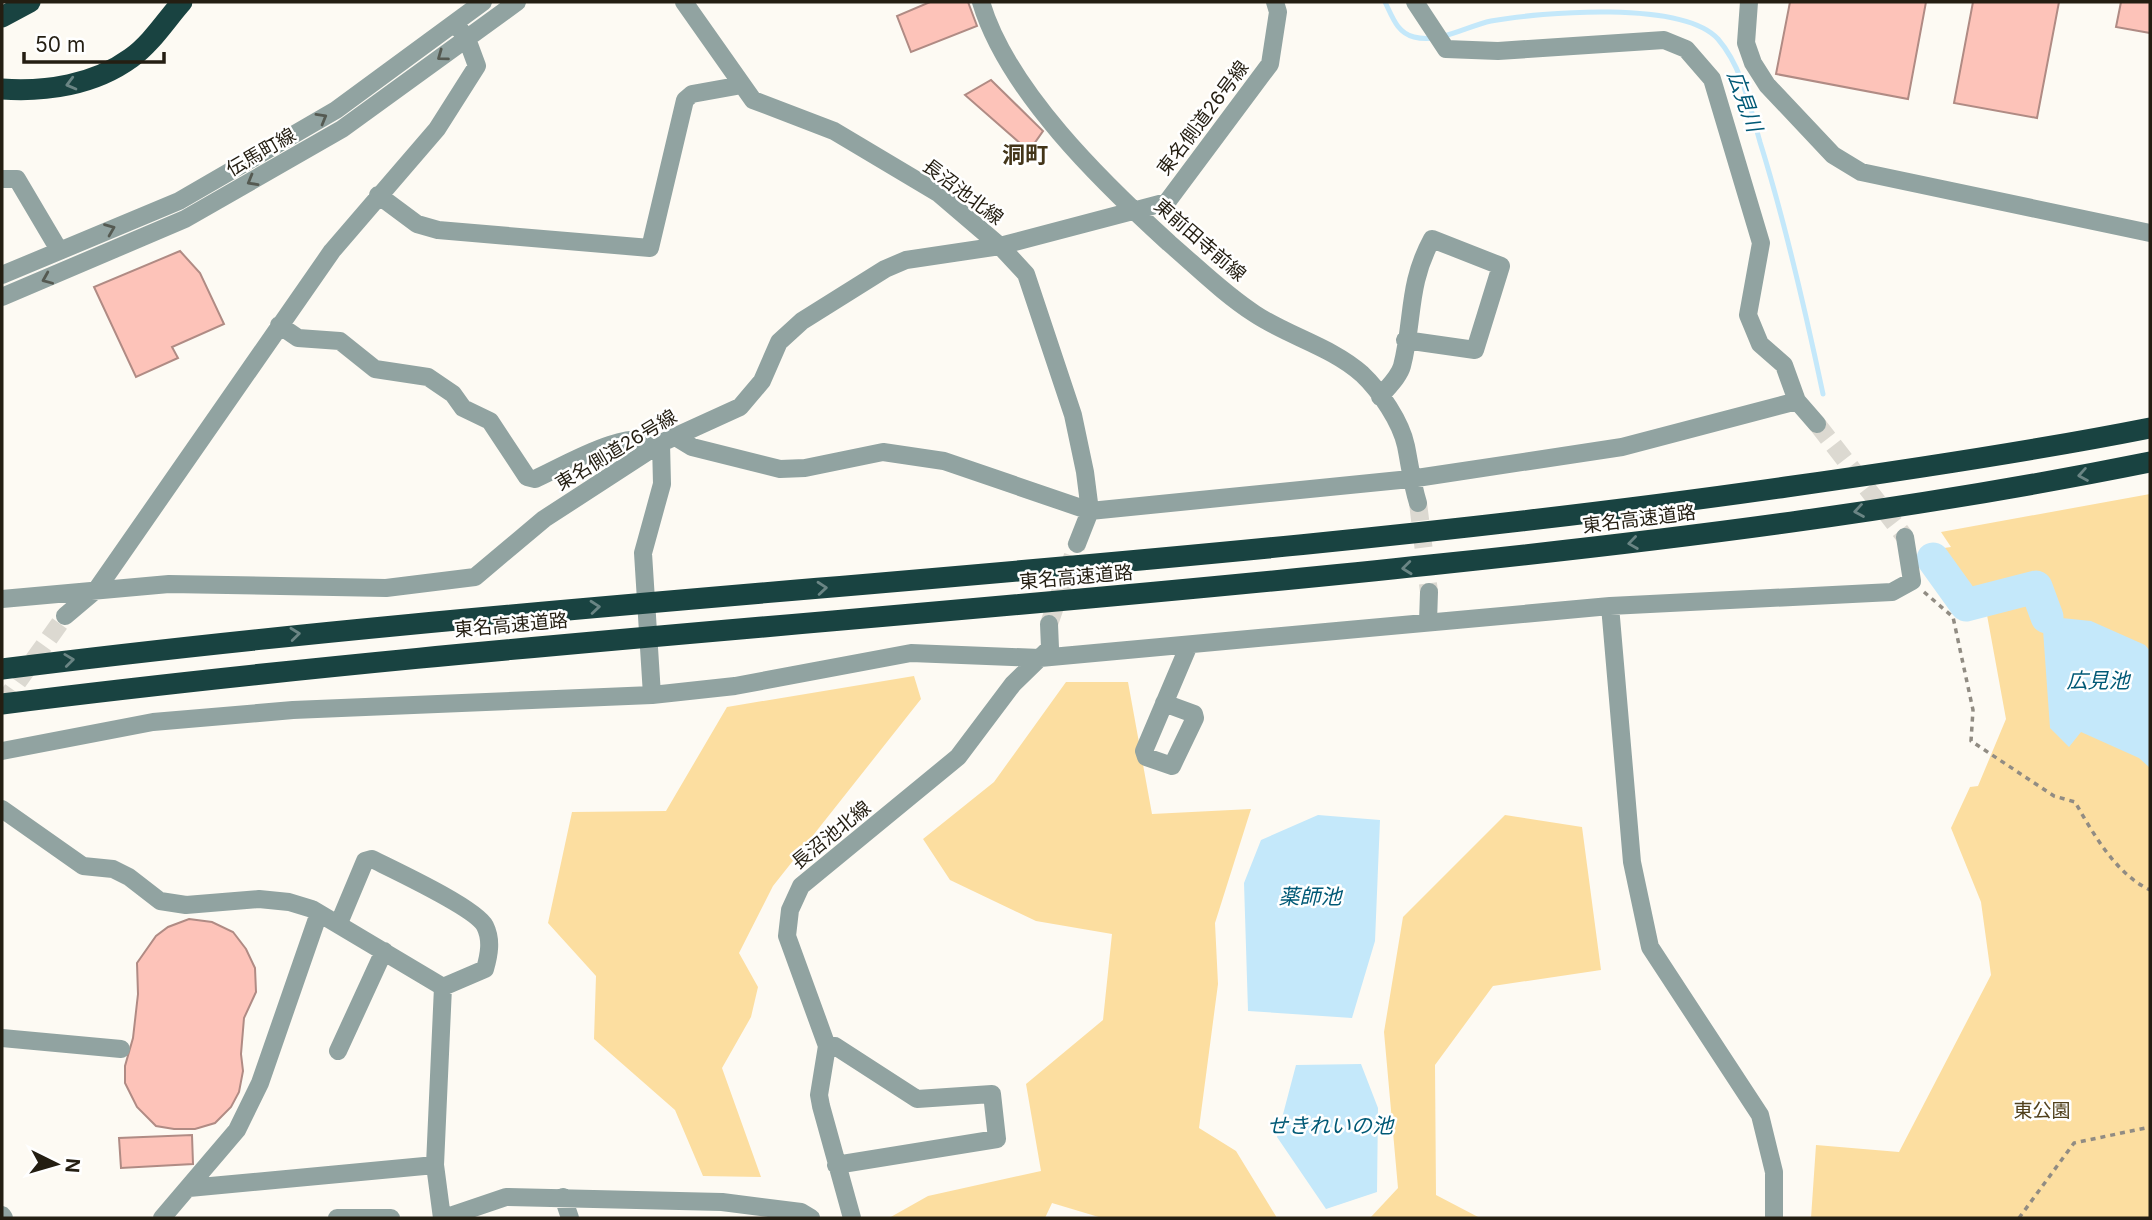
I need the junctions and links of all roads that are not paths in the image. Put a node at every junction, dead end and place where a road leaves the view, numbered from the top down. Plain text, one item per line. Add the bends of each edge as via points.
1 (30, 2) edge
2 (182, 2) edge
3 (483, 2) edge
4 (517, 2) edge
5 (684, 2) edge
6 (981, 2) edge
7 (1275, 2) edge
8 (1415, 2) edge
9 (1749, 2) edge
10 (2, 18) edge
11 (455, 23) junction
12 (467, 39) junction
13 (742, 85) junction
14 (2, 89) edge
15 (2, 179) edge
16 (378, 195) junction
17 (1135, 211) junction
18 (2150, 233) edge
19 (1000, 246) junction
20 (58, 250) junction
21 (2, 275) edge
22 (2, 297) edge
23 (279, 325) junction
24 (1405, 340) junction
25 (1380, 397) junction
26 (1797, 401) junction
27 (1817, 424) tunnel mouth
28 (2150, 428) edge
29 (668, 439) junction
30 (2150, 462) edge
31 (1410, 479) junction
32 (1418, 503) tunnel mouth
33 (1090, 511) junction
34 (1905, 537) tunnel mouth
35 (1077, 544) tunnel mouth
36 (97, 589) junction
37 (1429, 592) tunnel mouth
38 (2, 599) edge
39 (1610, 606) junction
40 (65, 616) tunnel mouth
41 (1428, 622) junction
42 (1049, 624) tunnel mouth
43 (1189, 645) junction
44 (1040, 659) junction
45 (2, 669) edge
46 (652, 695) junction
47 (1164, 703) dead end
48 (2, 704) edge
49 (2, 751) edge
50 (2, 809) edge
51 (319, 913) junction
52 (339, 923) junction
53 (384, 951) junction
54 (443, 987) junction
55 (2, 1038) edge
56 (827, 1046) junction
57 (121, 1049) dead end
58 (338, 1051) dead end
59 (435, 1165) junction
60 (836, 1165) junction
61 (189, 1188) junction
62 (563, 1198) junction
63 (162, 1218) edge
64 (337, 1218) edge
65 (391, 1218) edge
66 (443, 1218) edge
67 (570, 1218) edge
68 (811, 1218) edge
69 (852, 1218) edge
70 (1774, 1218) edge

1 - 10 highway
2 -> 14 highway via 131,58 112,68 70,87
3 - 11 street, 伝馬町線
4 - 12 street, 伝馬町線
5 - 13 street, 長沼池北線
6 - 17 street, 東前田寺前線 via 1023,83 1093,171
7 - 17 street, 東名側道26号線 via 1278,12 1270,64 1167,202
8 - 26 street via 1446,49 1498,51 1664,40 1686,49 1712,79 1761,243 1748,314 1760,344 1784,365
9 - 18 street via 1746,43 1767,85 1833,155 1861,172
11 - 12 street
20 -> 11 street, 伝馬町線 via 179,201 336,110
12 - 16 street via 477,66 437,129
12 -> 22 street, 伝馬町線 via 342,129 185,219
13 - 16 street via 692,94 685,100 650,248 439,230 417,224
13 - 19 street, 長沼池北線 via 753,100 834,131 938,193
15 - 20 street via 17,179
16 - 23 street
17 - 19 street, 東名側道26号線
17 - 25 street, 東前田寺前線 via 1255,314 1362,374
19 - 29 street, 東名側道26号線 via 906,260 885,270 802,321 779,342 762,381 740,407
19 - 33 street, 長沼池北線 via 1027,274 1073,415
20 - 21 street, 伝馬町線
23 - 29 street via 298,338 340,341 376,369 428,377 453,394 463,408 490,421 527,477 535,478 629,438
23 - 36 street
24 - 24 street via 1475,350 1501,266 1432,239 1418,265
24 - 25 street via 1401,368
25 - 31 street, 東前田寺前線 via 1406,444
26 - 27 street
26 - 31 street via 1622,447
45 -> 28 highway, 東名高速道路 via 394,624 1263,550 1623,511
29 - 33 street via 780,469 883,452 944,461
29 - 36 street, 東名側道26号線 via 544,519 475,576 386,588 169,584
29 - 46 street via 662,484 643,553
30 -> 48 highway, 東名高速道路 via 1625,545 1265,583 411,657
31 - 32 street, 東前田寺前線
31 - 33 street
33 - 35 street
34 - 39 street via 1912,582 1892,592
36 - 38 street, 東名側道26号線
36 - 40 street
37 - 41 street
39 - 41 street
39 - 70 street via 1632,862 1650,947 1760,1115 1774,1172
41 - 43 street
42 - 44 street via 1049,648
43 - 44 street
43 - 47 street
44 - 46 street via 911,653 735,686
44 - 56 street, 長沼池北線 via 1013,684 958,757 801,886 790,909 787,936
46 - 49 street via 178,719
50 - 51 street via 83,866 113,869 160,901 186,905 259,899 289,902
51 - 52 street
51 - 61 street via 260,1083 237,1130
52 - 53 street
52 - 54 street via 365,860 372,859 430,888 484,923 489,939 485,969
53 - 54 street
53 - 58 street
54 - 59 street
55 - 57 street
56 - 60 street, 長沼池北線 via 819,1095
56 - 60 street via 835,1046 917,1099 992,1094 997,1139
59 - 61 street
59 - 66 street
60 - 69 street, 長沼池北線
61 - 63 street
62 - 66 street via 506,1197
62 - 67 street
62 - 68 street via 722,1202 801,1212
64 - 65 street

